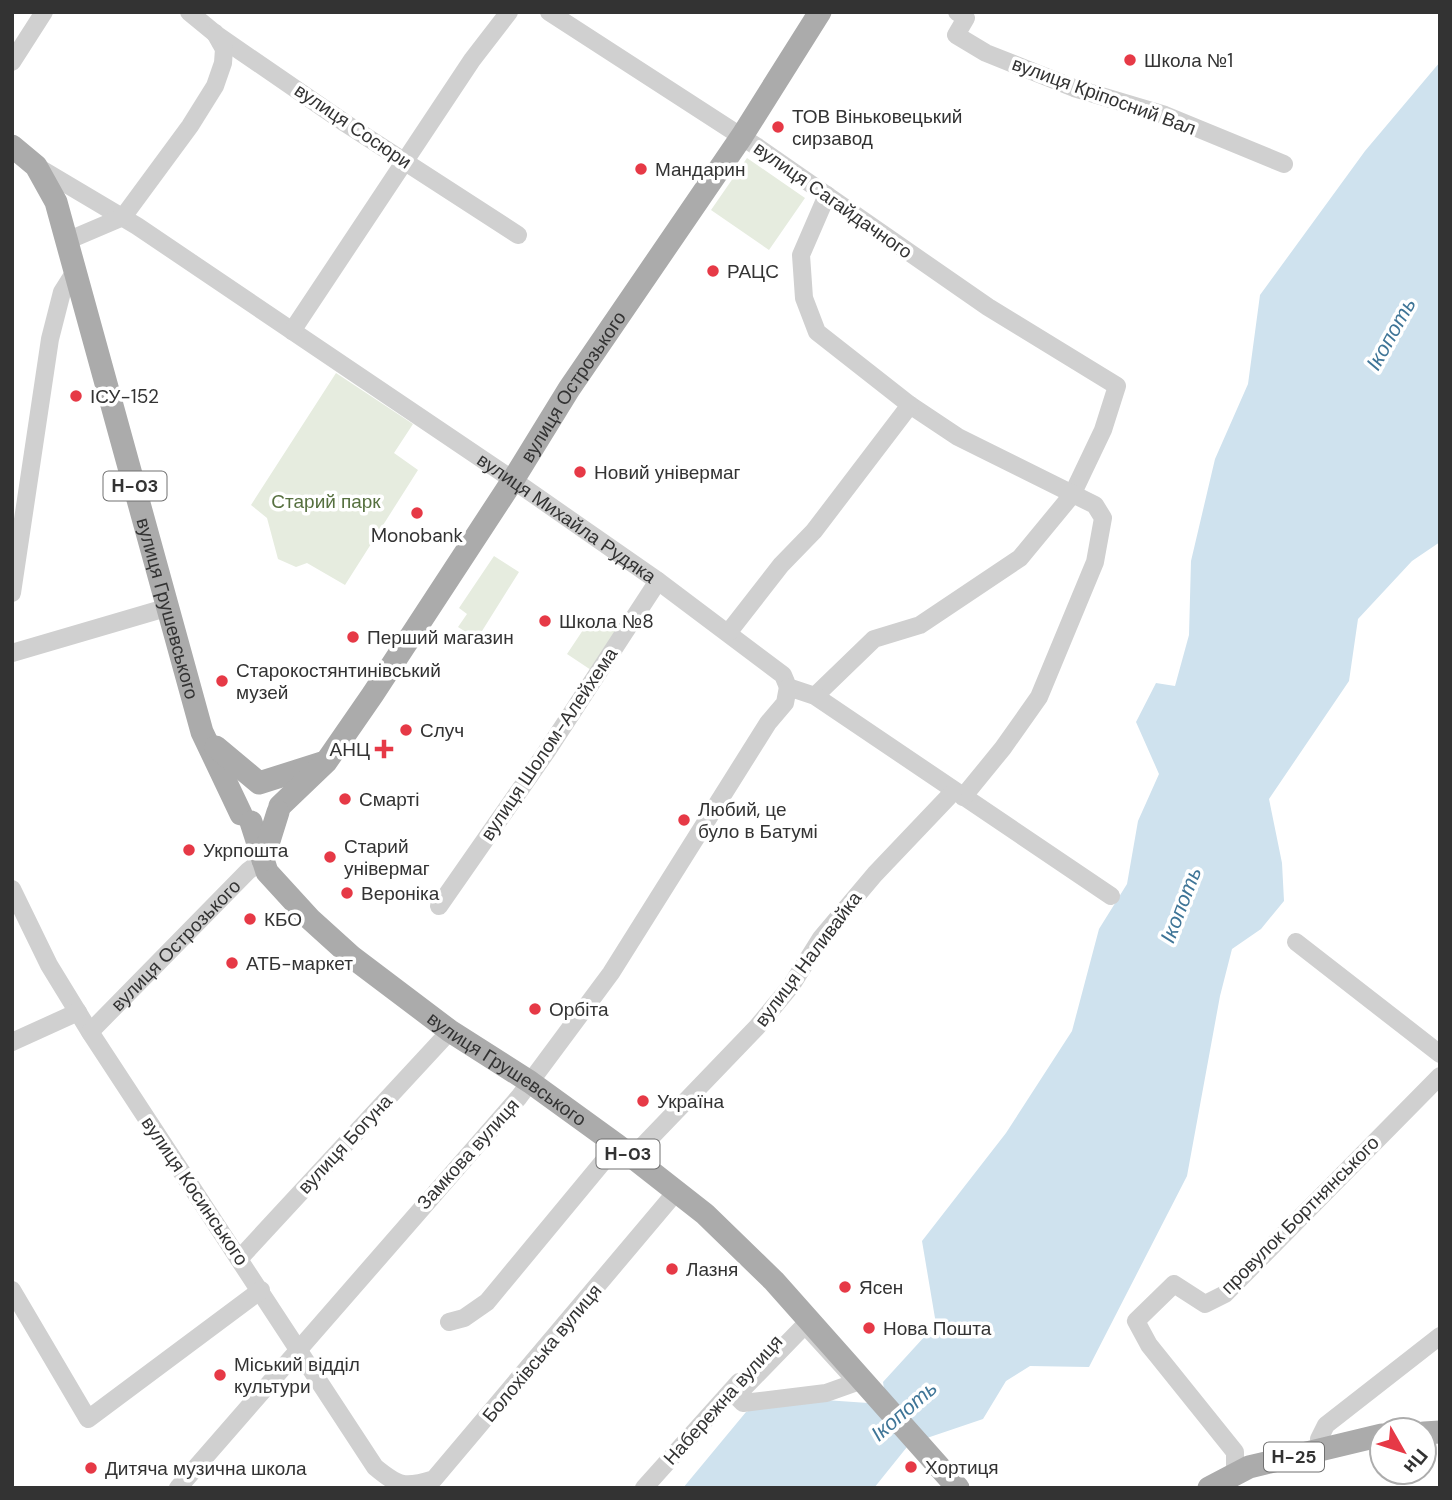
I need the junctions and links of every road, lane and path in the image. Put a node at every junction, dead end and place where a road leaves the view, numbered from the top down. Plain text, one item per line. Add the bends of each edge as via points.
1 (44, 12) edge
2 (190, 12) edge
3 (203, 12) edge
4 (509, 12) edge
5 (549, 12) edge
6 (820, 12) edge
7 (957, 12) edge
8 (217, 35) junction
9 (12, 62) edge
10 (741, 136) junction
11 (12, 146) edge
12 (405, 162) junction
13 (1284, 164) dead end
14 (36, 166) junction
15 (827, 195) junction
16 (123, 217) junction
17 (519, 235) dead end
18 (69, 240) junction
19 (74, 273) junction
20 (292, 331) junction
21 (911, 405) junction
22 (513, 480) junction
23 (1072, 495) junction
24 (658, 581) junction
25 (12, 593) edge
26 (169, 607) junction
27 (728, 633) junction
28 (12, 653) edge
29 (788, 687) junction
30 (815, 696) junction
31 (202, 732) junction
32 (326, 762) junction
33 (259, 783) junction
34 (959, 794) junction
35 (279, 809) junction
36 (246, 818) junction
37 (263, 860) junction
38 (12, 889) edge
39 (1111, 896) dead end
40 (439, 906) dead end
41 (1296, 942) dead end
42 (78, 1012) junction
43 (450, 1031) junction
44 (90, 1032) junction
45 (12, 1042) edge
46 (1440, 1054) edge
47 (1440, 1076) edge
48 (530, 1082) junction
49 (625, 1151) junction
50 (676, 1192) junction
51 (240, 1258) junction
52 (12, 1290) edge
53 (261, 1290) junction
54 (802, 1312) junction
55 (449, 1322) dead end
56 (1440, 1336) edge
57 (298, 1349) junction
58 (736, 1396) joint
59 (1368, 1439) edge
60 (1321, 1450) junction
61 (1235, 1474) junction
62 (393, 1482) joint
63 (178, 1488) edge
64 (643, 1488) edge
65 (958, 1488) edge
66 (1209, 1488) edge

1 - 9 street
2 - 8 street, вулиця Сосюри
3 - 8 street
4 - 12 street
5 - 10 street, вулиця Сагайдачного
6 - 10 main road, вулиця Острозького
7 - 13 street, вулиця Кріпосний Вал via 966,18 956,34 986,53 1074,88 1165,115
8 - 12 street, вулиця Сосюри
8 - 16 street via 223,62 215,86
10 - 15 street, вулиця Сагайдачного
10 - 22 main road, вулиця Острозького via 569,388
11 - 14 main road, вулиця Михайла Рудяка / Н-03
12 - 17 street, вулиця Сосюри
12 - 20 street
14 - 16 street, вулиця Михайла Рудяка
14 - 18 main road, вулиця Грушевського / Н-03 via 56,202
15 - 21 street, вулиця Наливайка via 801,255 804,298 817,332
15 - 23 street, вулиця Сагайдачного via 988,307 1117,386 1103,430
16 - 18 street
16 - 20 street, вулиця Михайла Рудяка
18 - 19 main road, вулиця Грушевського / Н-03
19 - 25 street via 62,292 50,339
19 - 26 main road, вулиця Грушевського / Н-03
20 - 22 street, вулиця Михайла Рудяка
21 - 23 street, вулиця Наливайка via 958,437
21 - 27 street
22 - 24 street, вулиця Михайла Рудяка
22 - 32 main road, вулиця Острозького
23 - 30 street via 1020,558 920,625 874,639
23 - 34 street, вулиця Наливайка via 1095,505 1103,518 1095,562 1039,698 1003,748
24 - 27 street, вулиця Михайла Рудяка
24 - 40 street, вулиця Шолом-Алейхема
26 - 28 street
26 - 31 main road, вулиця Грушевського / Н-03
27 - 29 street, вулиця Михайла Рудяка via 782,676
29 - 30 street, вулиця Михайла Рудяка
29 - 48 street, Замкова вулиця via 785,703 611,973
30 - 34 street, вулиця Михайла Рудяка
31 - 33 main road, вулиця Грушевського / Н-03 via 227,760
31 - 36 main road, вулиця Грушевського / Н-03
32 - 33 main road
32 - 35 main road, вулиця Острозького
33 - 35 main road, Н-03 via 272,788
33 - 36 main road via 244,791 239,802
34 - 39 street, вулиця Михайла Рудяка
34 - 49 street, вулиця Наливайка via 875,874 821,938 791,986 757,1027
35 - 36 main road via 270,821
35 - 37 main road
36 - 37 main road, вулиця Грушевського / Н-03
37 - 43 main road, вулиця Грушевського / Н-03 via 288,898 339,946
37 - 44 street, вулиця Острозького
38 - 42 street, вулиця Косинського
41 - 46 street
42 - 44 street, вулиця Косинського
42 - 45 street
43 - 48 main road, вулиця Грушевського / Н-03
43 - 51 street, вулиця Богуна
44 - 51 street, вулиця Косинського
47 - 61 street, провулок Бортнянського via 1225,1294 1205,1304 1174,1284 1136,1321 1149,1345 1236,1452
48 - 49 main road, вулиця Грушевського / Н-03
48 - 57 street, Замкова вулиця
49 - 50 main road, вулиця Грушевського / Н-03
49 - 55 street, вулиця Наливайка via 487,1303
50 - 54 main road, вулиця Грушевського / Н-03 via 714,1222
50 - 62 street, Болохівська вулиця via 434,1479 410,1486
51 - 53 street, вулиця Косинського
52 - 53 street via 88,1419
53 - 57 street, вулиця Косинського
54 - 64 street, Набережна вулиця
54 - 65 main road, вулиця Грушевського / Н-03
56 - 60 street via 1326,1425 1319,1439
57 - 62 street, вулиця Косинського via 375,1467
57 - 63 street, Замкова вулиця
58 - 58 street via 743,1403 826,1393 857,1382 805,1325
59 - 60 main road, Н-25
60 - 61 main road, Н-25
61 - 66 main road, Н-25

